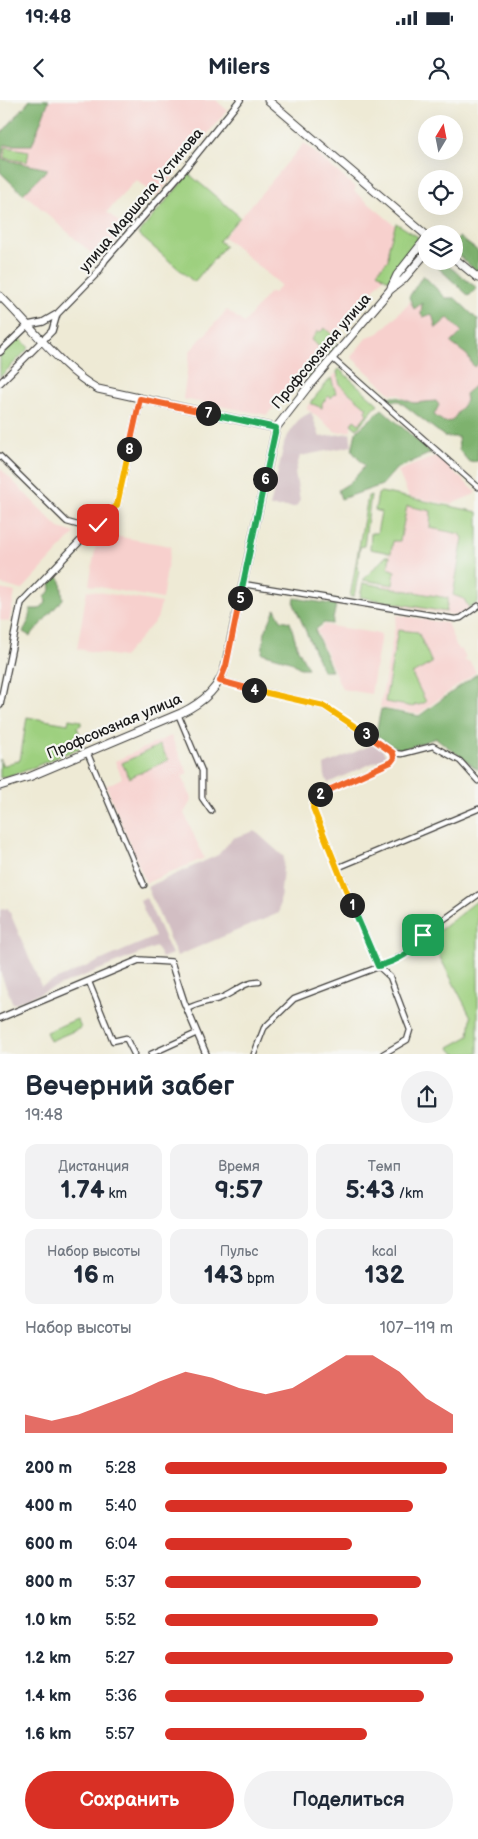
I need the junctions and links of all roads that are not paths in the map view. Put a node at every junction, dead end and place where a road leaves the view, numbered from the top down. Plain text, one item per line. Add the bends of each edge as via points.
1 (240, 100) edge
2 (268, 100) edge
3 (418, 229) edge
4 (418, 247) edge
5 (418, 262) edge
6 (463, 266) edge
7 (478, 278) edge
8 (390, 290) junction
9 (0, 296) edge
10 (57, 314) junction
11 (28, 325) junction
12 (42, 340) junction
13 (0, 352) edge
14 (332, 358) junction
15 (0, 383) edge
16 (140, 399) junction
17 (276, 428) junction
18 (0, 456) edge
19 (478, 487) edge
20 (92, 529) junction
21 (243, 584) junction
22 (478, 606) edge
23 (220, 681) junction
24 (0, 705) edge
25 (178, 714) junction
26 (87, 752) junction
27 (393, 753) junction
28 (478, 781) edge
29 (0, 786) edge
30 (478, 809) edge
31 (211, 811) dead end
32 (336, 868) junction
33 (144, 885) dead end
34 (478, 895) edge
35 (378, 966) junction
36 (89, 982) junction
37 (259, 982) dead end
38 (187, 1009) junction
39 (0, 1017) edge
40 (196, 1033) junction
41 (134, 1054) edge
42 (151, 1054) edge
43 (206, 1054) edge
44 (254, 1054) edge
45 (383, 1054) edge

1 - 10 street, улица Маршала Устинова via 98,272
2 - 3 main road
4 - 8 main road
5 - 8 main road, Профсоюзная улица
6 - 7 main road
8 - 14 main road, Профсоюзная улица
9 - 11 main road
10 - 11 street, улица Маршала Устинова via 43,322
10 - 12 street, улица Маршала Устинова via 52,331
11 - 12 main road
11 - 13 street, улица Маршала Устинова
12 - 15 street, улица Маршала Устинова
12 - 16 main road via 86,383
14 - 17 main road, Профсоюзная улица
14 - 19 street
16 - 17 main road
16 - 20 street via 117,505
17 - 21 main road, Профсоюзная улица
18 - 20 street via 67,522
20 - 24 street via 21,603
21 - 22 street via 455,619 462,618
21 - 23 main road, Профсоюзная улица
23 - 25 main road, Профсоюзная улица via 208,695
23 - 27 street via 324,706
25 - 26 main road, Профсоюзная улица
25 - 31 street via 202,771 202,798
26 - 29 main road, Профсоюзная улица
26 - 33 street
27 - 28 street via 402,754 433,746 460,761
27 - 32 street via 391,762 321,793 314,800 313,808
30 - 32 street
32 - 35 street
34 - 35 street via 425,933 414,948
35 - 44 street via 294,999 264,1028
35 - 45 street via 390,977 410,1030 406,1040
36 - 38 street via 139,960 171,962
36 - 39 street
36 - 41 street via 113,1042 126,1038
37 - 38 street via 250,982 220,998 209,999
38 - 40 street
40 - 42 street
40 - 43 street

